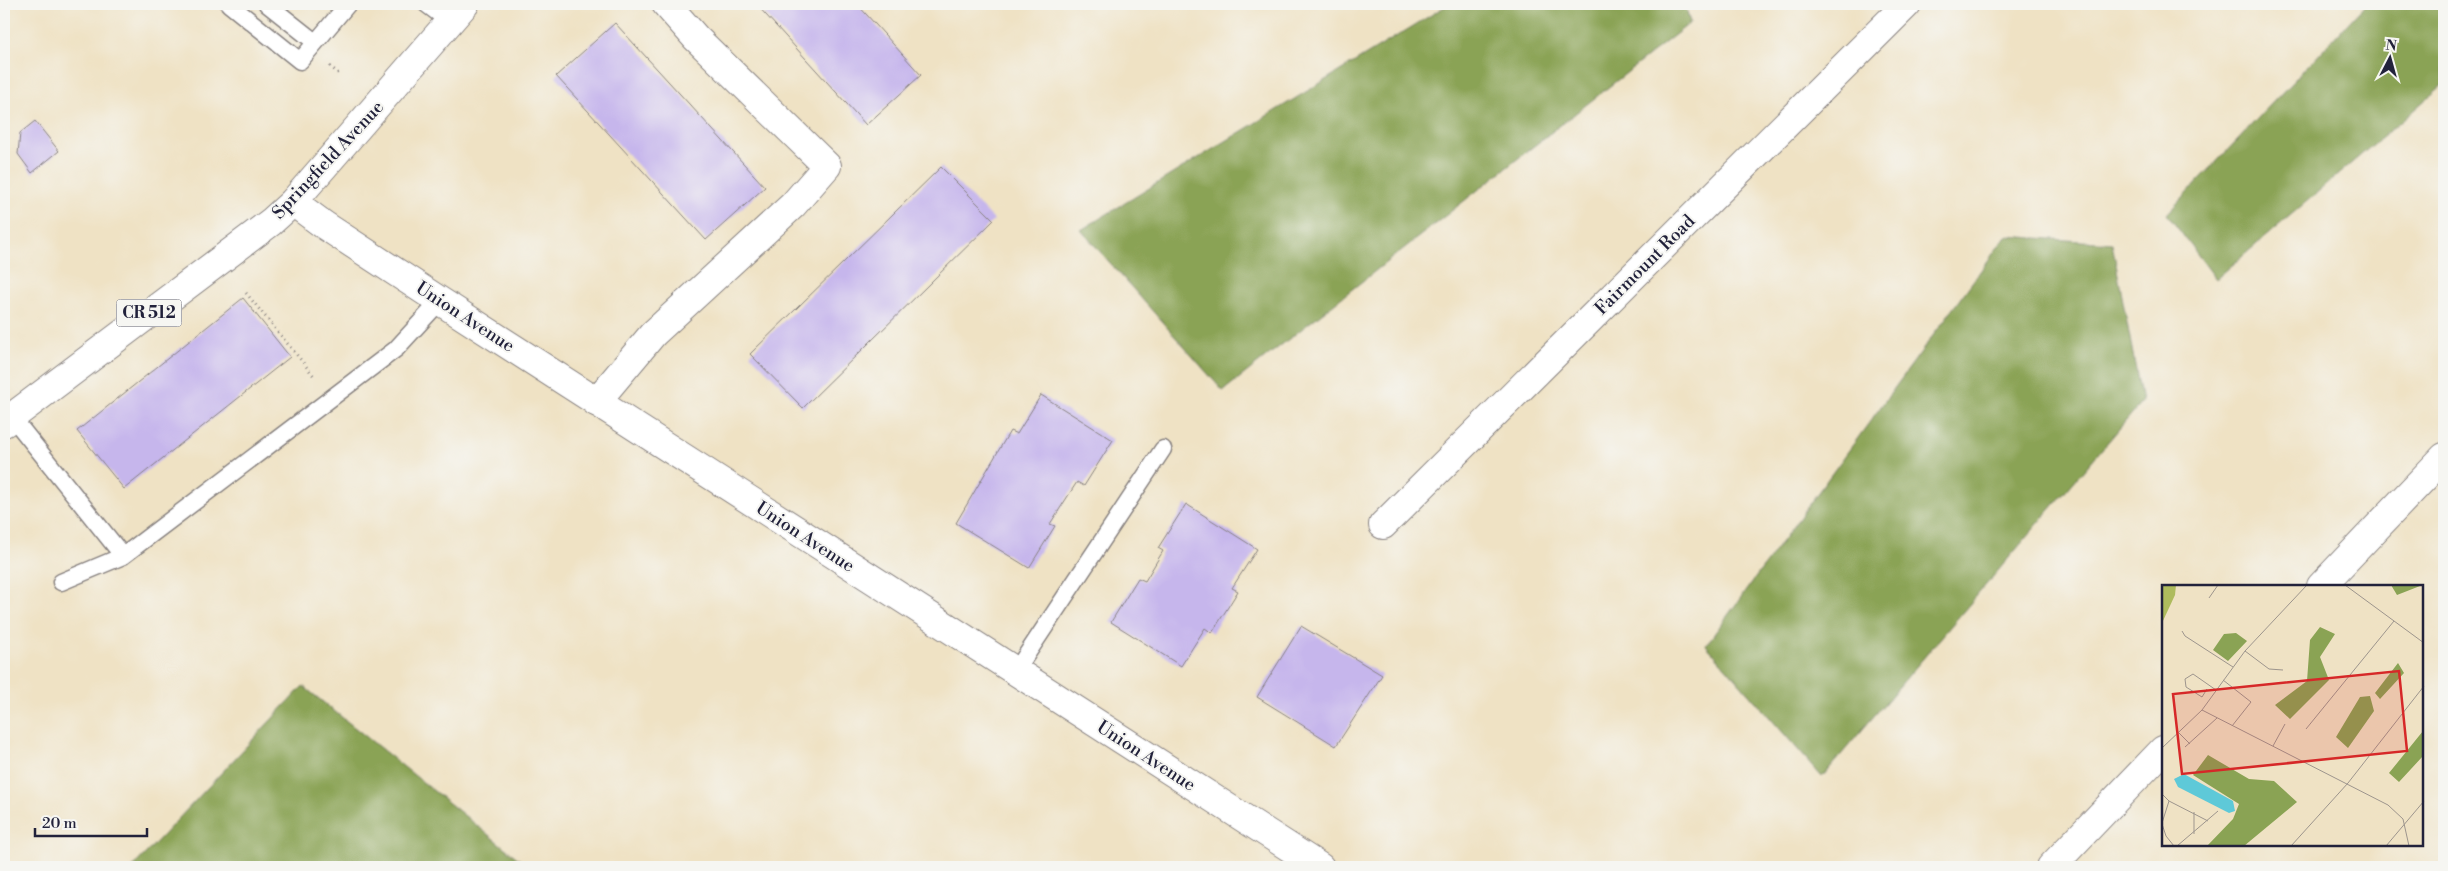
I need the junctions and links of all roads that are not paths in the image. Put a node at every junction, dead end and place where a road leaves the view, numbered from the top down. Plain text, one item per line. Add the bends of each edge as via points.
1 (229, 4) edge
2 (268, 4) edge
3 (348, 4) edge
4 (426, 4) edge
5 (666, 4) edge
6 (1906, 4) edge
7 (457, 13) edge
8 (316, 42) junction
9 (293, 202) junction
10 (440, 301) junction
11 (596, 402) junction
12 (8, 420) edge
13 (1162, 449) dead end
14 (2444, 457) edge
15 (1383, 525) dead end
16 (123, 556) junction
17 (61, 582) dead end
18 (2322, 585) edge
19 (1015, 672) junction
20 (2162, 751) edge
21 (1320, 867) edge
22 (2051, 867) edge

1 - 8 lane via 300,61
2 - 8 lane
3 - 8 lane
4 - 7 lane
5 - 11 main road via 696,38 827,166 792,204 653,334
6 - 15 main road, Fairmount Road
7 - 9 main road, Springfield Avenue / CR 512
9 - 10 main road, Union Avenue
9 - 12 main road, Springfield Avenue / CR 512
10 - 11 main road, Union Avenue
10 - 16 lane via 396,349
11 - 19 main road, Union Avenue
12 - 16 lane
13 - 19 lane
14 - 18 main road
16 - 17 lane
19 - 21 main road, Union Avenue
20 - 22 main road

